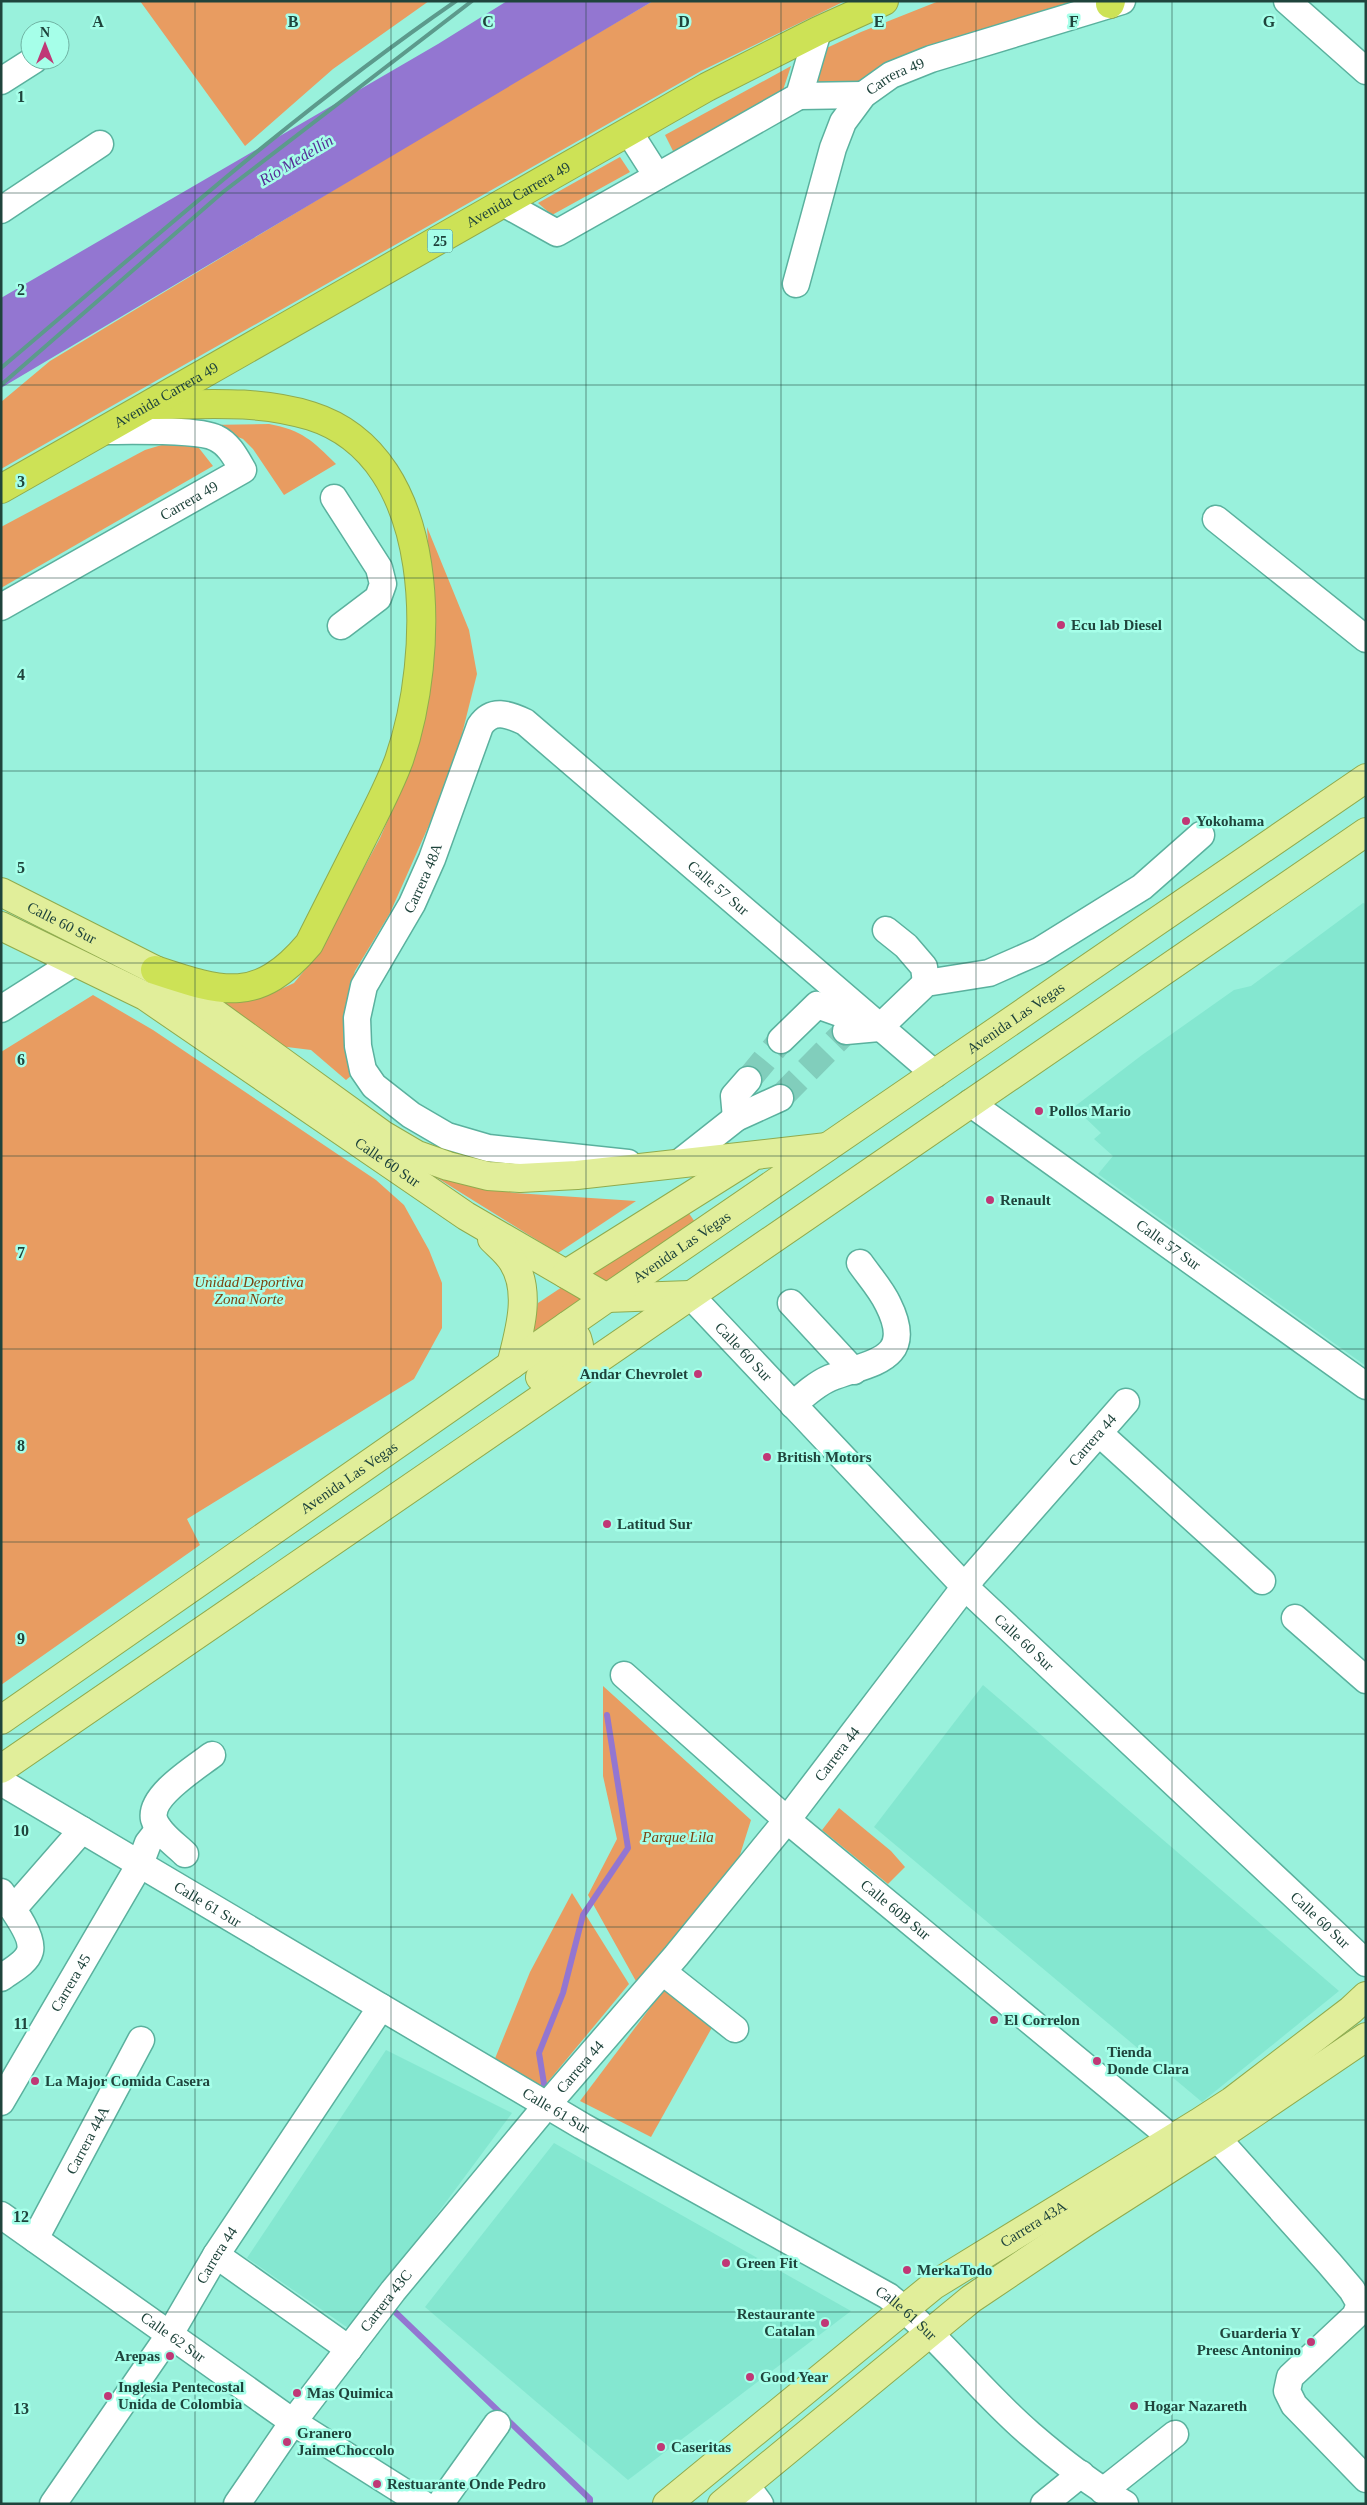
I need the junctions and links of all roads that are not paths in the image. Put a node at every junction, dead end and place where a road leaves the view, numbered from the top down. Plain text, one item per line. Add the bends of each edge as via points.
1 (884, 1) edge
2 (1287, 1) edge
3 (1114, 2) edge
4 (818, 31) junction
5 (20, 69) edge
6 (1366, 71) edge
7 (1, 81) edge
8 (799, 96) junction
9 (862, 96) junction
10 (629, 132) junction
11 (100, 144) dead end
12 (657, 176) junction
13 (505, 204) junction
14 (1, 210) edge
15 (796, 284) dead end
16 (152, 405) junction
17 (105, 431) junction
18 (1, 489) edge
19 (334, 498) dead end
20 (1216, 519) dead end
21 (1, 607) edge
22 (341, 626) dead end
23 (1366, 639) edge
24 (495, 714) joint
25 (1366, 778) edge
26 (1201, 835) dead end
27 (1361, 841) edge
28 (1, 892) edge
29 (1, 926) edge
30 (886, 930) dead end
31 (75, 962) junction
32 (155, 970) junction
33 (926, 983) junction
34 (1, 1009) edge
35 (879, 1028) junction
36 (846, 1031) tunnel mouth
37 (781, 1040) tunnel mouth
38 (358, 1046) joint
39 (935, 1074) junction
40 (748, 1080) tunnel mouth
41 (780, 1098) tunnel mouth
42 (970, 1103) junction
43 (736, 1118) junction
44 (831, 1146) junction
45 (686, 1168) junction
46 (466, 1216) junction
47 (702, 1234) junction
48 (860, 1263) dead end
49 (566, 1274) junction
50 (690, 1294) junction
51 (607, 1298) junction
52 (791, 1303) dead end
53 (567, 1326) junction
54 (511, 1364) junction
55 (854, 1371) junction
56 (1366, 1386) edge
57 (1126, 1402) dead end
58 (793, 1405) junction
59 (1099, 1434) junction
60 (478, 1440) junction
61 (1262, 1581) dead end
62 (964, 1587) junction
63 (1295, 1618) dead end
64 (624, 1675) dead end
65 (1366, 1680) edge
66 (1, 1720) edge
67 (212, 1755) dead end
68 (1, 1769) edge
69 (1, 1782) edge
70 (787, 1820) junction
71 (160, 1829) junction
72 (82, 1830) junction
73 (185, 1854) dead end
74 (140, 1864) junction
75 (7, 1901) edge
76 (1366, 1963) edge
77 (663, 1972) junction
78 (1, 1978) edge
79 (1366, 1996) edge
80 (381, 2007) junction
81 (735, 2029) dead end
82 (1366, 2037) edge
83 (141, 2040) dead end
84 (1, 2102) edge
85 (547, 2105) junction
86 (1217, 2138) junction
87 (1170, 2141) junction
88 (1, 2215) edge
89 (35, 2239) junction
90 (216, 2255) junction
91 (903, 2309) junction
92 (930, 2333) junction
93 (170, 2334) junction
94 (349, 2349) junction
95 (293, 2422) junction
96 (497, 2424) dead end
97 (1175, 2434) dead end
98 (1082, 2474) junction
99 (1366, 2479) edge
100 (1103, 2490) junction
101 (753, 2494) edge
102 (53, 2504) edge
103 (237, 2504) edge
104 (423, 2504) edge
105 (440, 2504) edge
106 (667, 2504) edge
107 (722, 2504) edge
108 (1044, 2504) edge
109 (1125, 2504) edge

1 - 4 highway, Avenida Carrera 49 / 25
2 - 6 street
3 - 9 street, Carrera 49 via 931,60 891,75
4 - 8 street
4 - 10 highway, Avenida Carrera 49 / 25 via 707,87
5 - 7 street
8 - 9 street
8 - 12 street
9 - 15 street, Carrera 49 via 843,122 833,148
10 - 12 street
10 - 13 highway, Avenida Carrera 49 / 25
11 - 14 street
12 - 13 street via 557,233
13 - 16 highway, Avenida Carrera 49 / 25
16 - 17 highway, Avenida Carrera 49 / 25
16 - 32 highway via 253,404 283,409 313,416 363,445 383,468 406,518 414,546 420,603 416,688 399,760 309,944 291,965 269,980 234,990 198,984
17 - 18 highway, Avenida Carrera 49 / 25
17 - 21 street, Carrera 49 via 196,433 215,437 226,445 243,470
19 - 22 street via 380,568 383,584 378,598
20 - 23 street
24 - 35 street, Calle 57 Sur via 508,714 525,722
24 - 38 street, Carrera 48A via 480,726 432,859 412,904 364,986 357,1018
25 - 39 main road, Avenida Las Vegas
26 - 33 street via 1142,887 1039,952 989,973
27 - 42 main road
28 - 32 main road, Calle 60 Sur
29 - 31 main road, Calle 60 Sur
30 - 33 street via 924,967
31 - 34 street
31 - 46 main road, Calle 60 Sur via 163,1007
32 - 45 main road, Calle 60 Sur via 351,1112 416,1155 488,1176 520,1178
33 - 35 street
35 - 36 street
35 - 37 street via 817,1005
35 - 39 street, Calle 57 Sur
38 - 45 street, Calle 60 Sur via 364,1070 374,1086 411,1115 447,1136 488,1148
39 - 44 main road, Avenida Las Vegas
40 - 43 street via 734,1096
41 - 43 street
42 - 50 main road
42 - 56 street, Calle 57 Sur
43 - 45 street
44 - 45 main road, Calle 60 Sur via 755,1155
44 - 47 main road, Avenida Las Vegas
45 - 47 main road
45 - 49 main road
46 - 49 main road, Calle 60 Sur
46 - 54 main road via 514,1263 523,1305
47 - 50 main road
47 - 51 main road, Avenida Las Vegas
48 - 55 street via 888,1304 898,1334 895,1344 881,1361
49 - 51 main road, Calle 60 Sur
50 - 51 main road
50 - 58 street, Calle 60 Sur
50 - 60 main road
51 - 53 main road, Avenida Las Vegas
52 - 55 street
53 - 54 main road, Avenida Las Vegas
53 - 60 main road via 579,1342 577,1348 529,1386
54 - 66 main road, Avenida Las Vegas
55 - 58 street via 829,1378
57 - 59 street, Carrera 44
58 - 62 street, Calle 60 Sur
59 - 61 street
59 - 62 street, Carrera 44
60 - 68 main road
62 - 70 street, Carrera 44
62 - 76 street, Calle 60 Sur
63 - 65 street
64 - 70 street, Calle 60B Sur
67 - 71 street via 163,1793 155,1805 154,1818
69 - 72 street, Calle 61 Sur
70 - 77 street, Carrera 44
70 - 87 street, Calle 60B Sur via 1162,2130
71 - 73 street
71 - 74 street, Carrera 45 via 148,1844
72 - 74 street, Calle 61 Sur
72 - 75 street
74 - 80 street, Calle 61 Sur
74 - 84 street, Carrera 45
75 - 78 street via 29,1939 30,1952
77 - 81 street
77 - 85 street, Carrera 44
79 - 87 main road, Carrera 43A via 1232,2101
80 - 85 street, Calle 61 Sur
80 - 90 street, Carrera 44 via 328,2076
82 - 86 main road, Carrera 43A
83 - 89 street, Carrera 44A
85 - 91 street, Calle 61 Sur via 812,2243
85 - 94 street, Carrera 43C
86 - 92 main road, Carrera 43A via 979,2293
86 - 99 street via 1329,2263 1360,2304 1355,2316 1290,2377 1287,2391 1294,2405
87 - 91 main road, Carrera 43A via 934,2285
88 - 89 street, Calle 62 Sur
89 - 93 street, Calle 62 Sur
90 - 93 street, Carrera 44
90 - 94 street
91 - 92 street, Calle 61 Sur
91 - 106 main road, Carrera 43A
92 - 98 street, Calle 61 Sur via 1029,2433
92 - 101 main road, Carrera 43A
93 - 95 street, Calle 62 Sur
93 - 102 street, Carrera 44
94 - 95 street, Carrera 43C
95 - 103 street, Carrera 43C
95 - 104 street, Calle 62 Sur
96 - 105 street
97 - 100 street
98 - 100 street, Calle 61 Sur
98 - 108 street
100 - 109 street, Calle 61 Sur
101 - 107 main road, Carrera 43A

